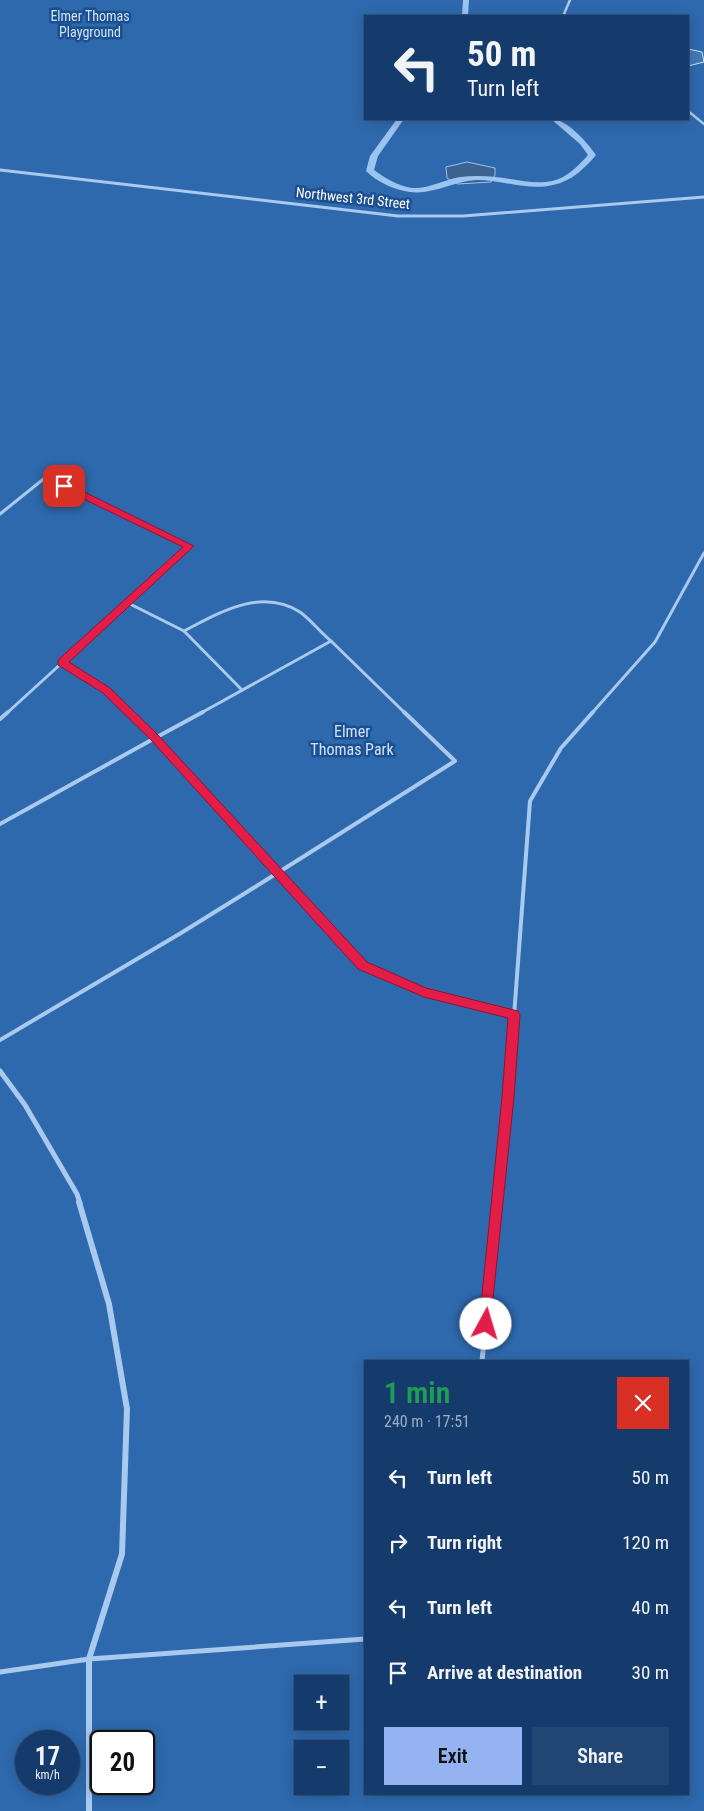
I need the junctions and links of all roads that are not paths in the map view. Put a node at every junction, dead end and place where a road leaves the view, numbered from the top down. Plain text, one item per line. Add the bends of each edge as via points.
1 (570, 0) edge
2 (566, 15) edge
3 (689, 111) edge
4 (704, 124) edge
5 (0, 170) edge
6 (704, 197) edge
7 (0, 514) edge
8 (704, 553) edge
9 (128, 603) junction
10 (184, 631) junction
11 (330, 641) junction
12 (62, 662) junction
13 (242, 690) junction
14 (0, 719) edge
15 (155, 738) junction
16 (0, 824) edge
17 (279, 872) junction
18 (514, 1015) junction
19 (0, 1040) edge
20 (0, 1071) edge
21 (482, 1360) edge
22 (364, 1639) edge
23 (89, 1659) junction
24 (0, 1672) edge
25 (89, 1811) edge

1 - 2 lane
3 - 4 lane
5 - 6 street, Northwest 3rd Street via 398,216 463,216
7 - 9 lane via 46,477 190,546
8 - 18 lane via 654,642 561,748 530,801
9 - 10 lane
9 - 12 lane
10 - 11 lane via 243,603 278,602 300,613
10 - 13 lane
11 - 13 lane
11 - 17 lane via 455,761
12 - 14 lane
12 - 15 lane via 106,690
13 - 15 lane
15 - 16 lane
15 - 17 lane
17 - 18 lane via 363,966 424,992
17 - 19 lane
18 - 21 lane
20 - 23 street via 25,1105 77,1194 109,1304 128,1409 122,1554
22 - 23 lane
23 - 24 lane
23 - 25 street

